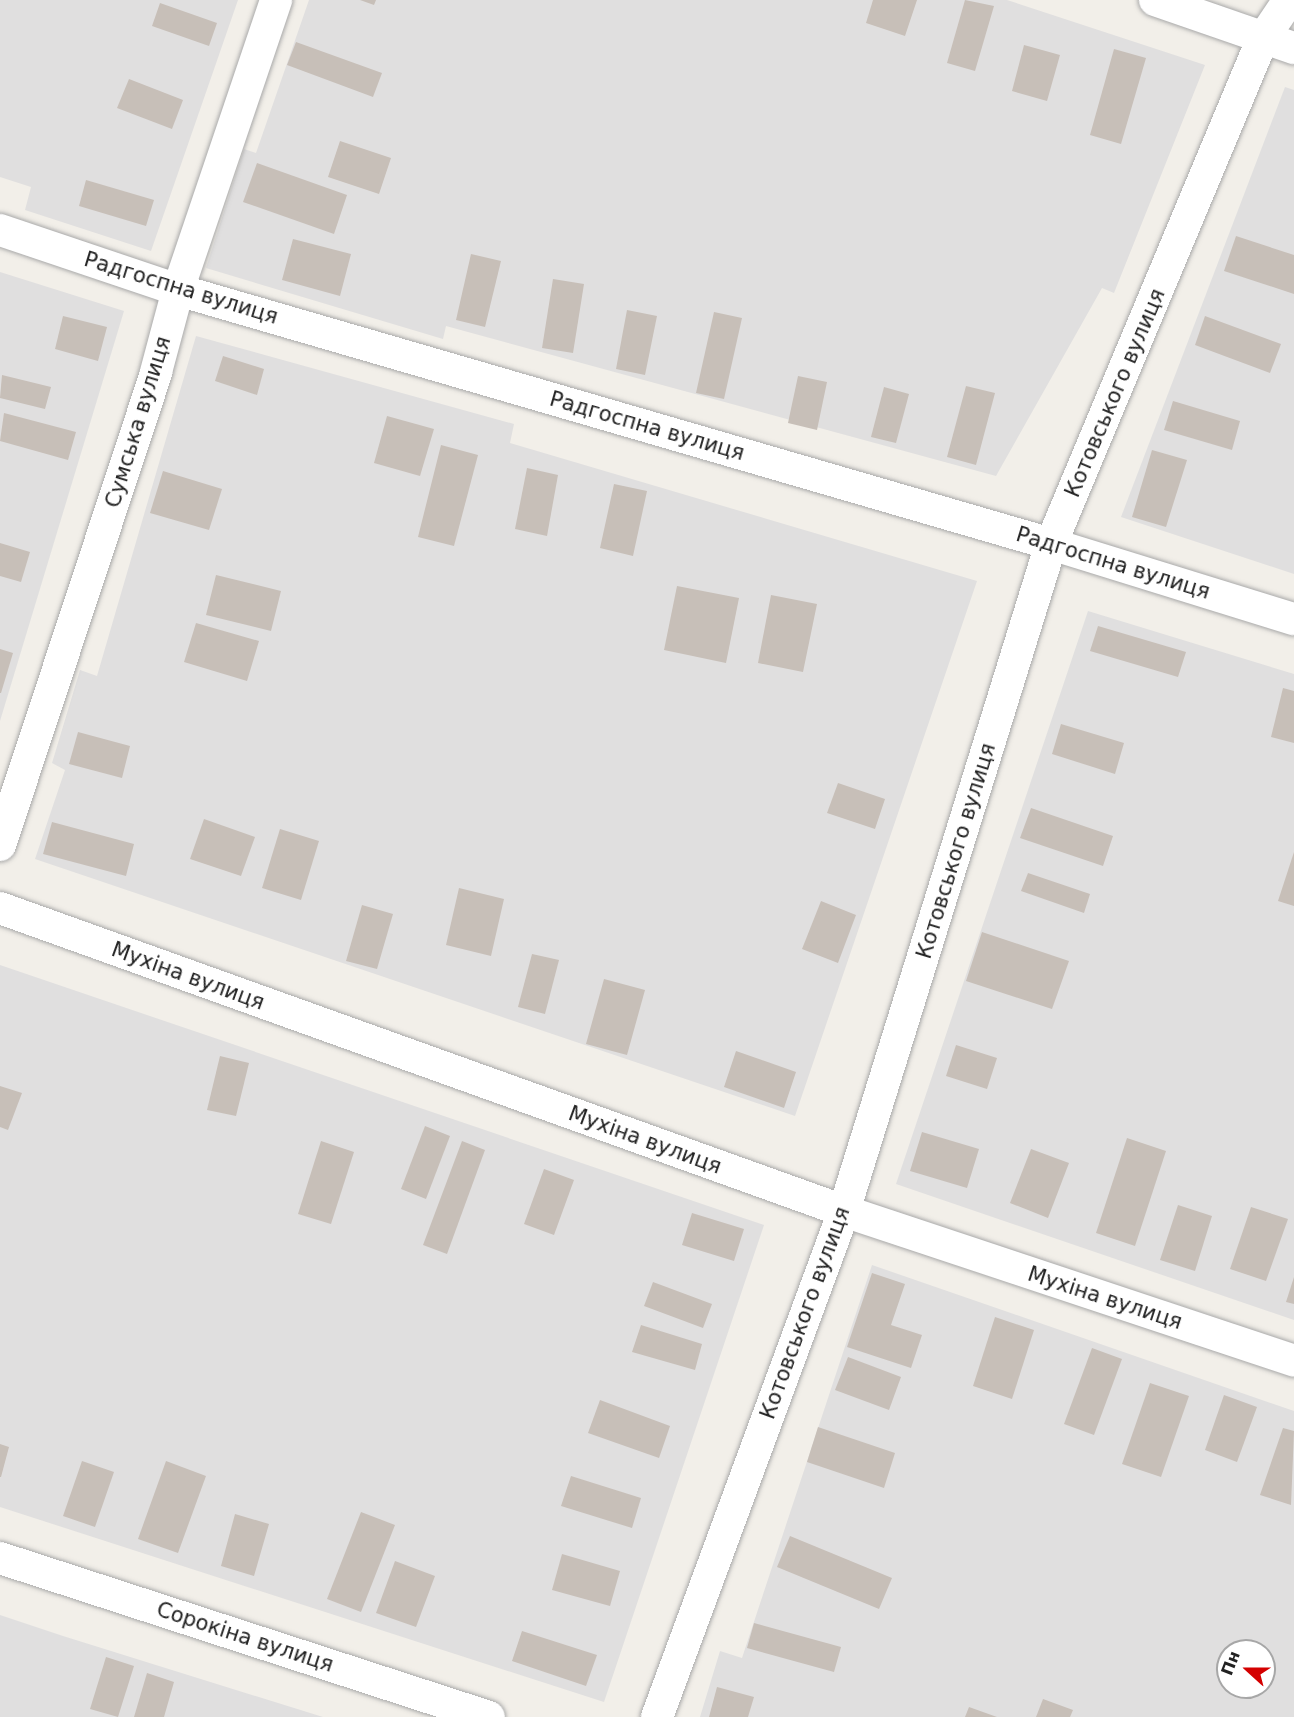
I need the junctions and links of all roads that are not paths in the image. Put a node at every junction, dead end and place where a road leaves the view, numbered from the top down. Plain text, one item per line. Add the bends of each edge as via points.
1 (276, 0) edge
2 (1155, 0) edge
3 (1289, 0) edge
4 (1262, 40) junction
5 (1294, 48) edge
6 (0, 230) edge
7 (178, 290) junction
8 (1051, 544) junction
9 (1294, 619) edge
10 (0, 845) edge
11 (0, 908) edge
12 (844, 1211) junction
13 (1294, 1361) edge
14 (0, 1558) edge
15 (489, 1717) edge
16 (657, 1717) edge

1 - 7 street, Сумська вулиця
2 - 4 street
3 - 4 street, Котовського вулиця
4 - 5 street
4 - 8 street, Котовського вулиця
6 - 7 street, Радгоспна вулиця
7 - 8 street, Радгоспна вулиця
7 - 10 street, Сумська вулиця via 156,372
8 - 9 street, Радгоспна вулиця
8 - 12 street, Котовського вулиця
11 - 12 street, Мухіна вулиця
12 - 13 street, Мухіна вулиця
12 - 16 street, Котовського вулиця
14 - 15 street, Сорокіна вулиця

